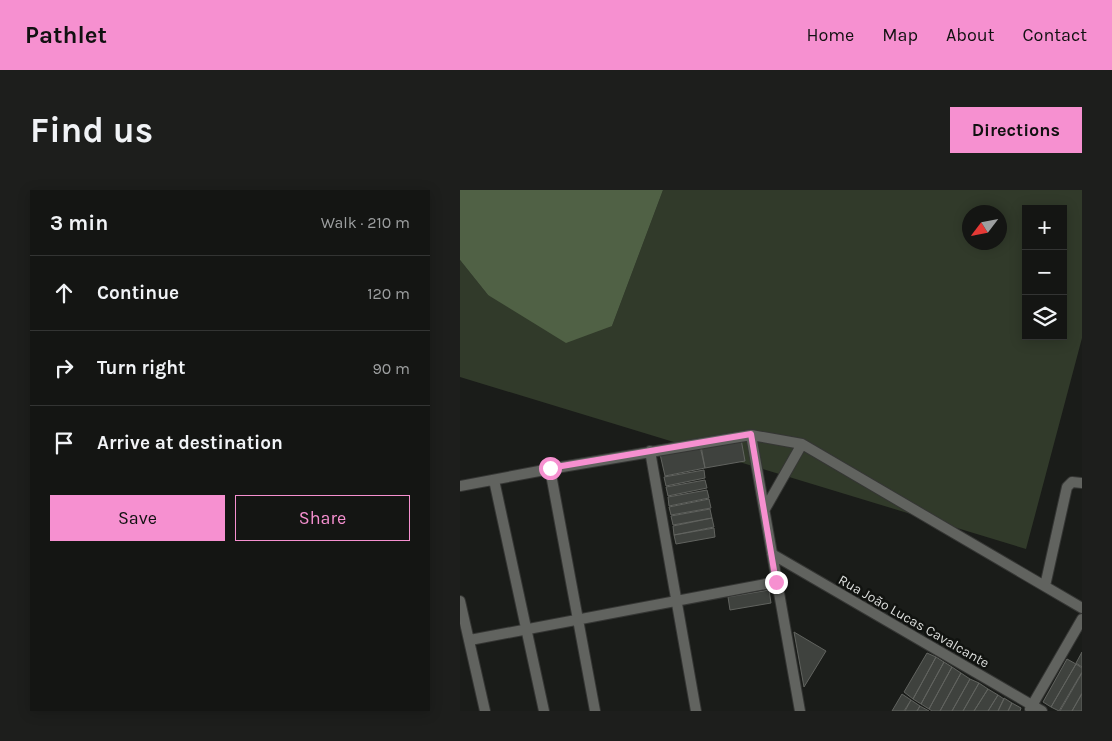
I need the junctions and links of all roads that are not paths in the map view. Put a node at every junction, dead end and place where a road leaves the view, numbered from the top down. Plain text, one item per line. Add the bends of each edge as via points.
1 (751, 434) junction
2 (802, 444) junction
3 (650, 451) junction
4 (550, 468) junction
5 (494, 480) junction
6 (1082, 483) edge
7 (460, 486) edge
8 (765, 509) junction
9 (772, 554) junction
10 (776, 582) junction
11 (1045, 586) junction
12 (460, 600) edge
13 (677, 601) junction
14 (1082, 608) edge
15 (1082, 619) edge
16 (578, 620) junction
17 (526, 629) junction
18 (470, 640) junction
19 (1030, 708) edge
20 (802, 710) edge
21 (485, 711) edge
22 (544, 711) edge
23 (595, 711) edge
24 (696, 711) edge
25 (1042, 711) edge

1 - 2 street
1 - 3 street
1 - 8 street
2 - 8 street
2 - 11 street
3 - 4 street
3 - 13 street
4 - 5 street
4 - 16 street
5 - 7 street
5 - 17 street
6 - 11 street via 1072,482 1067,487
8 - 9 street
9 - 10 street
9 - 19 street, Rua João Lucas Cavalcante
10 - 13 street
10 - 20 street
11 - 14 street
12 - 18 street
13 - 16 street
13 - 24 street
15 - 19 street
16 - 17 street
16 - 23 street
17 - 18 street
17 - 22 street
18 - 21 street
19 - 25 street, Rua João Lucas Cavalcante

